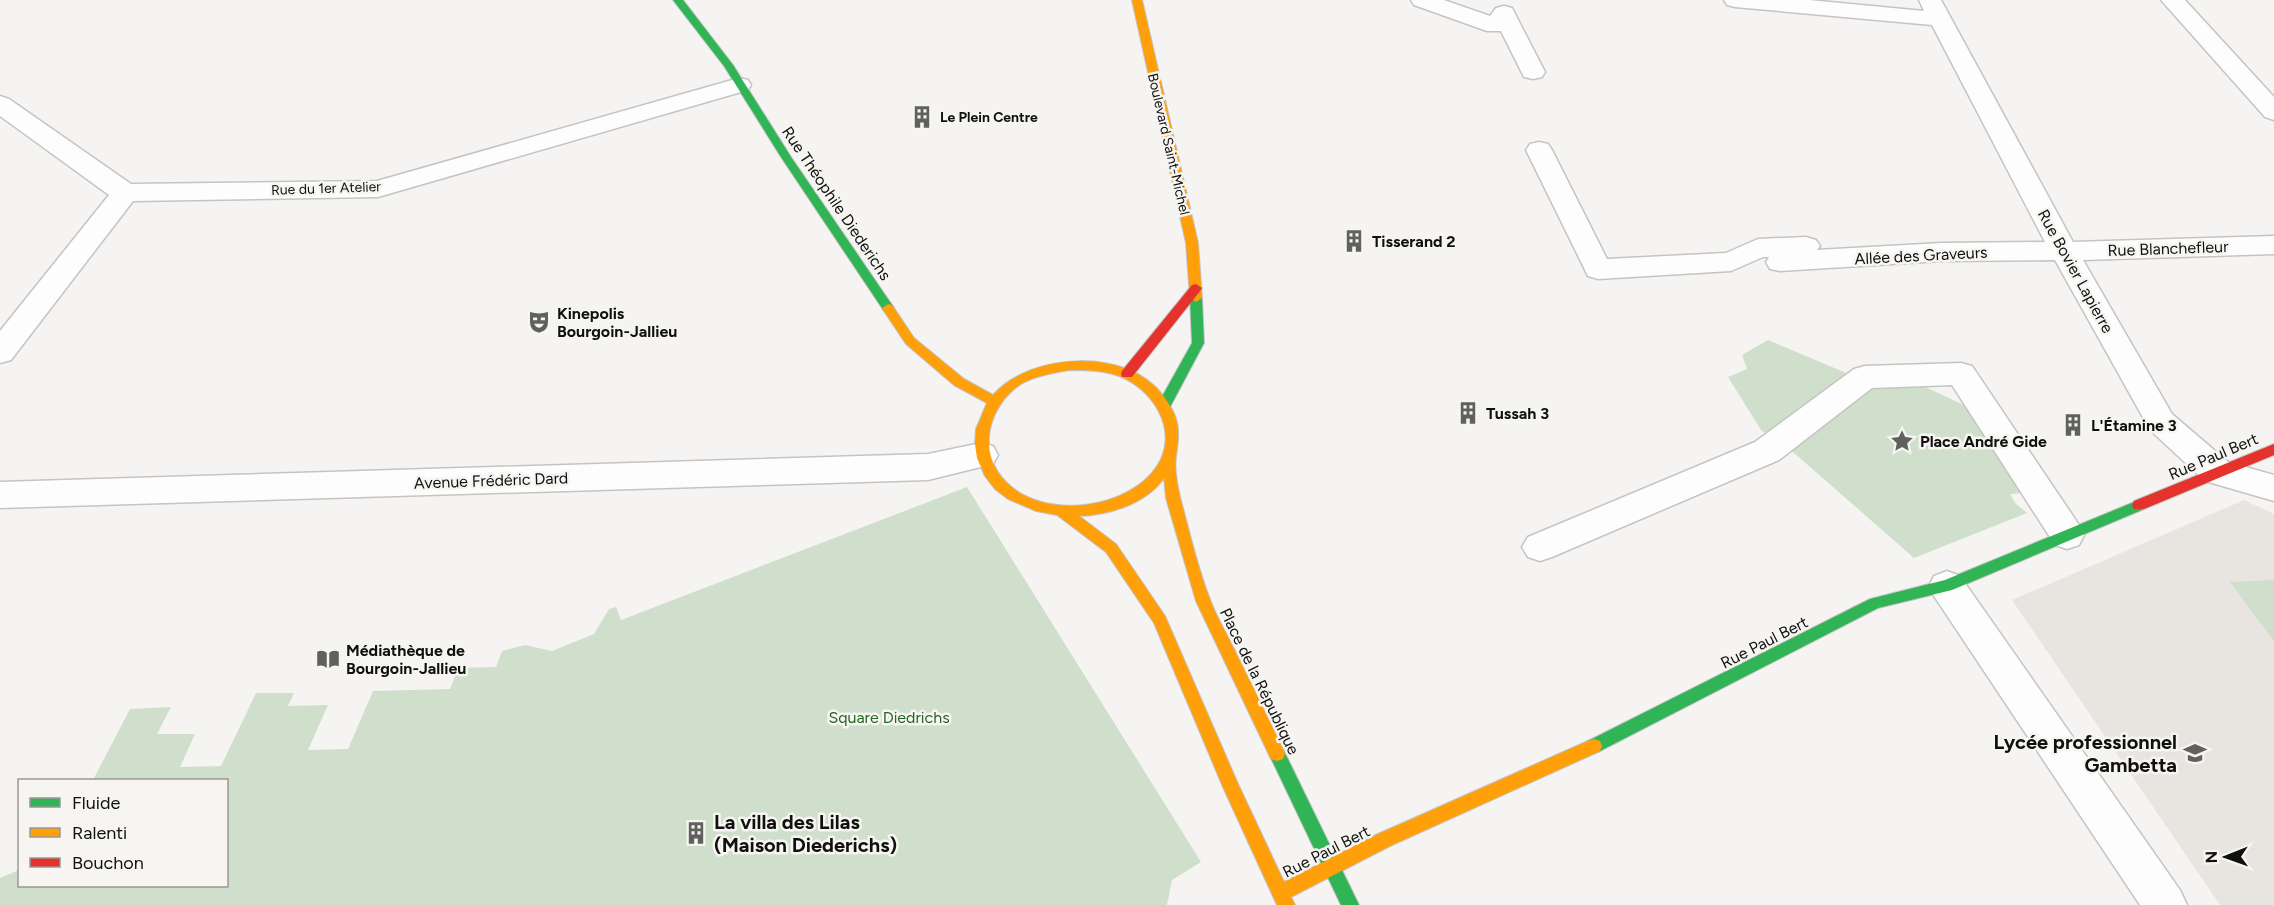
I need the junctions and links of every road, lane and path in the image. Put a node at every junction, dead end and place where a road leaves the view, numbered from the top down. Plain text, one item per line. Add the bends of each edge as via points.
1 (678, 0) edge
2 (1137, 0) edge
3 (1422, 0) edge
4 (1735, 0) edge
5 (2172, 0) edge
6 (1507, 7) edge
7 (1935, 10) edge
8 (1533, 72) dead end
9 (739, 85) junction
10 (0, 104) edge
11 (2274, 112) edge
12 (1539, 150) dead end
13 (124, 193) junction
14 (1822, 245) dead end
15 (2274, 245) edge
16 (2062, 250) junction
17 (1780, 262) dead end
18 (1196, 288) junction
19 (0, 352) edge
20 (1127, 374) junction
21 (994, 401) junction
22 (1165, 404) junction
23 (2274, 449) edge
24 (981, 455) junction
25 (1169, 461) junction
26 (2217, 472) junction
27 (2274, 488) edge
28 (0, 495) edge
29 (1062, 511) junction
30 (2067, 535) junction
31 (1540, 547) dead end
32 (1947, 586) junction
33 (1332, 867) junction
34 (1284, 899) edge
35 (1350, 905) edge
36 (2165, 905) edge

1 - 9 main road, Rue Théophile Diederichs
2 - 18 main road, Boulevard Saint-Michel via 1192,243
3 - 6 street via 1495,26
4 - 7 street
5 - 11 street
6 - 8 street
7 - 16 street, Rue Bovier Lapierre
9 - 13 street, Rue du 1er Atelier via 378,189
9 - 21 main road, Rue Théophile Diederichs via 910,341 959,382
10 - 13 street
12 - 14 street via 1598,269 1731,262 1758,248
13 - 19 street
15 - 16 street, Rue Blanchefleur
16 - 17 street, Allée des Graveurs via 1941,252
16 - 26 street, Rue Bovier Lapierre via 2161,422
18 - 20 main road
18 - 22 main road, Boulevard Saint-Michel via 1198,343
20 - 21 main road via 1099,366 1069,365 1040,371 1014,383
20 - 22 main road via 1155,392
21 - 24 main road via 978,436
22 - 25 main road via 1173,422 1175,441
23 - 26 main road, Rue Paul Bert
24 - 28 street, Avenue Frédéric Dard via 928,468
24 - 29 main road via 993,478 1017,498
25 - 29 main road via 1157,479 1139,494 1116,505 1090,511
25 - 33 main road, Place de la République via 1173,498 1203,601
26 - 27 street, Rue Bovier Lapierre
26 - 30 main road, Rue Paul Bert
29 - 34 main road via 1111,548 1160,620
30 - 31 street via 1961,374 1865,377 1767,451
30 - 32 main road, Rue Paul Bert
32 - 33 main road, Rue Paul Bert via 1875,603 1592,748
32 - 36 street
33 - 34 main road, Rue Paul Bert
33 - 35 main road, Place de la République

